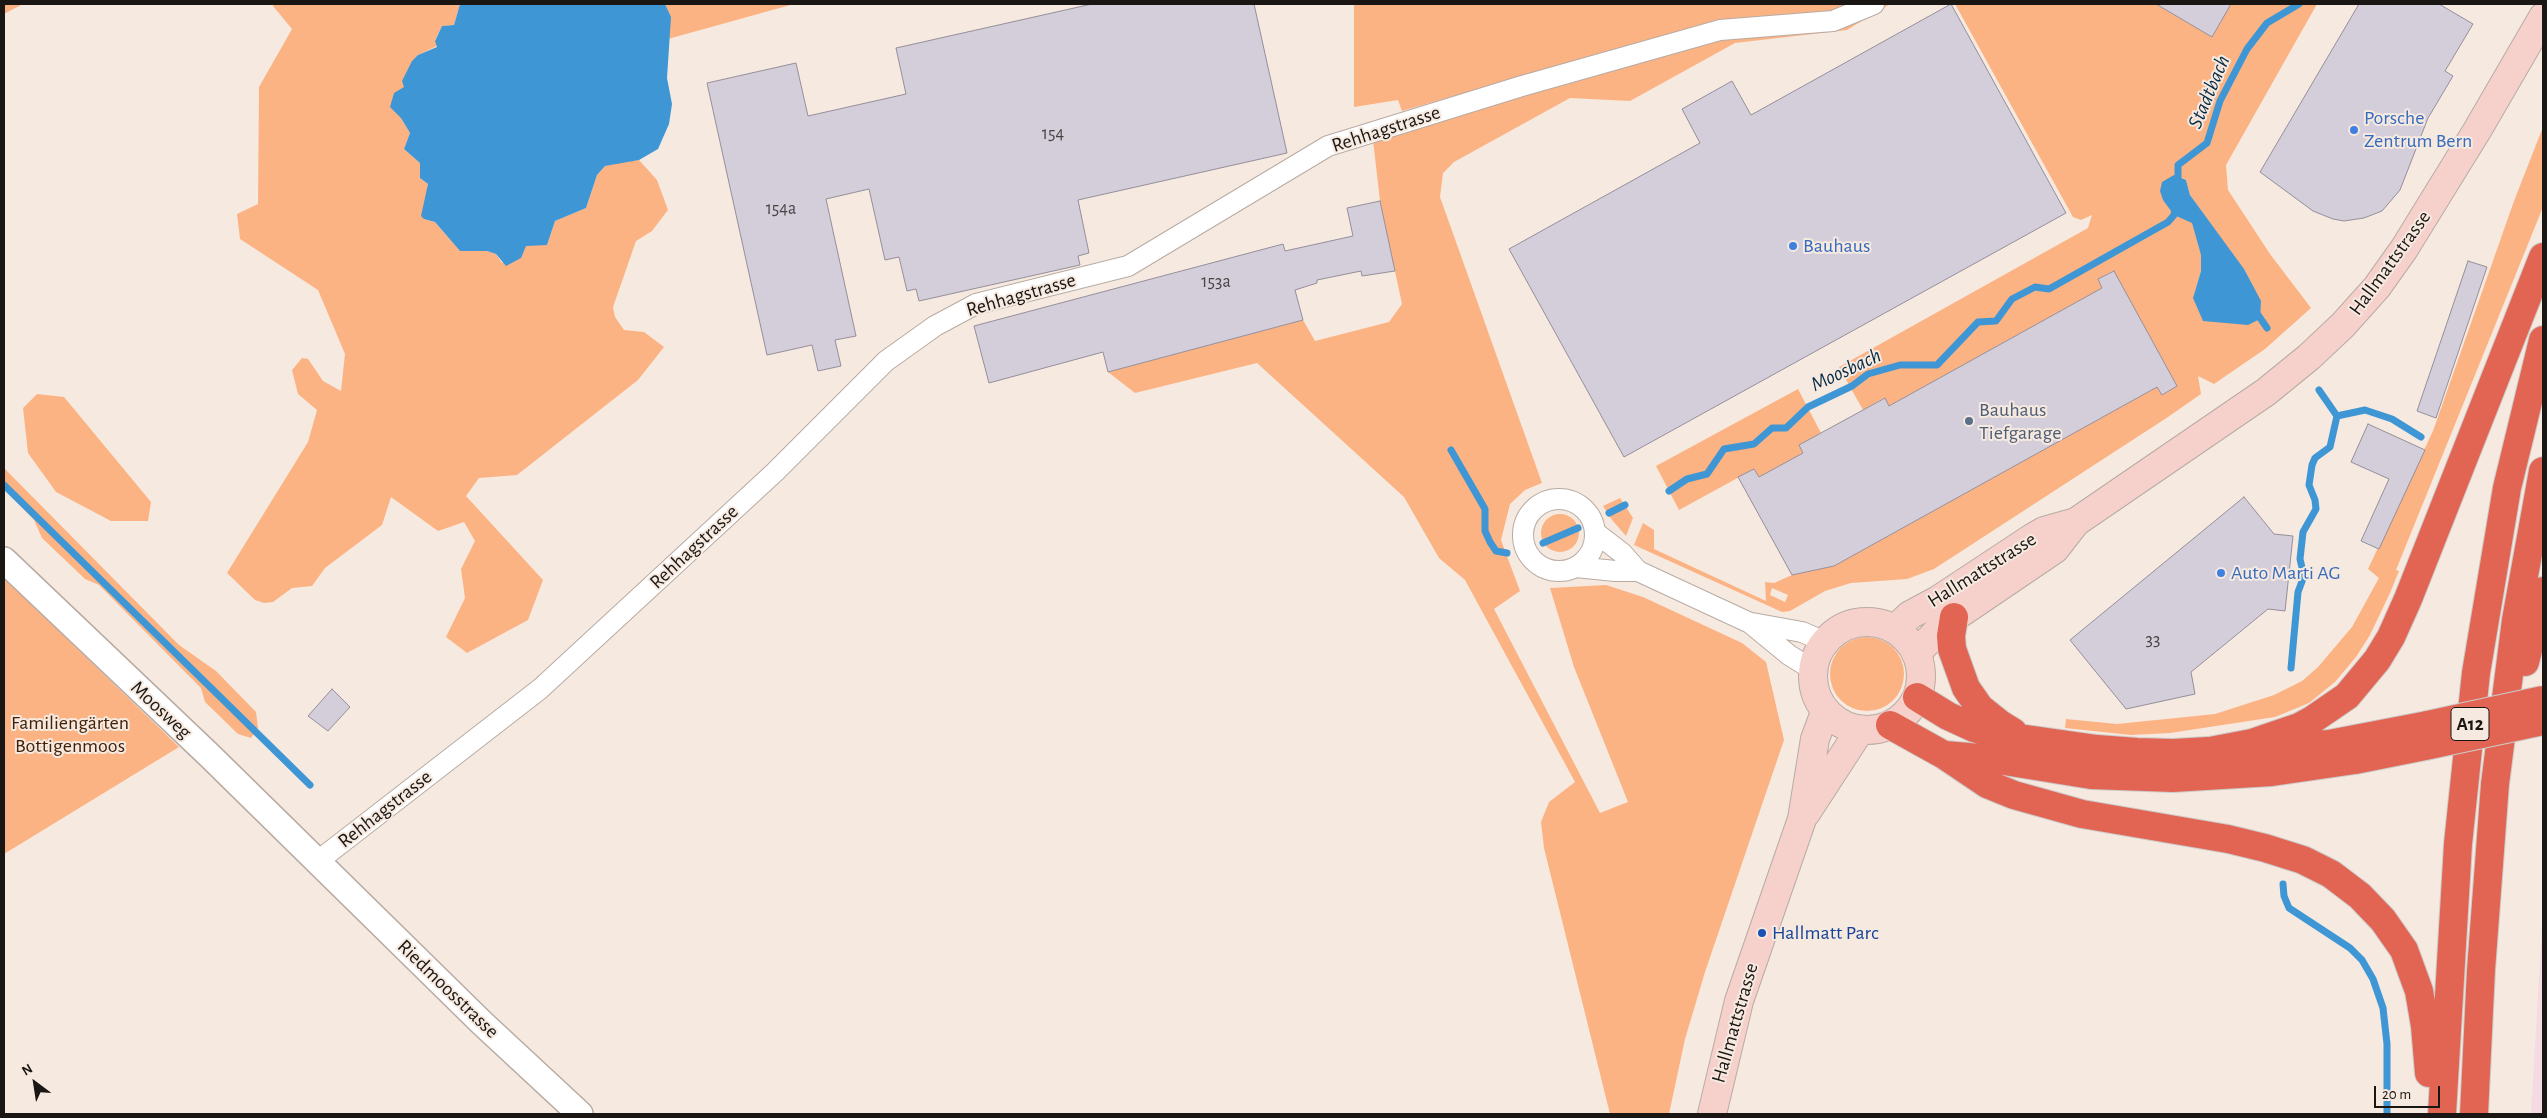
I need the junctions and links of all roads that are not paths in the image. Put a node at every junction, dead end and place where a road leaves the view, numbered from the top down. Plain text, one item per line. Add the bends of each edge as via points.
1 (1874, 4) edge
2 (2543, 17) edge
3 (2543, 258) edge
4 (2543, 340) edge
5 (2543, 471) edge
6 (2076, 522) junction
7 (1596, 533) junction
8 (4, 560) edge
9 (1576, 567) junction
10 (1638, 571) junction
11 (2543, 591) edge
12 (1954, 617) junction
13 (1750, 623) junction
14 (1894, 629) junction
15 (1825, 642) junction
16 (1916, 654) junction
17 (1813, 670) junction
18 (1917, 697) junction
19 (2543, 700) edge
20 (1825, 712) junction
21 (2543, 721) edge
22 (1890, 725) junction
23 (1860, 730) junction
24 (2426, 735) junction
25 (2023, 737) junction
26 (2210, 751) junction
27 (1944, 755) junction
28 (2495, 784) junction
29 (1802, 818) junction
30 (318, 861) junction
31 (580, 1114) edge
32 (1712, 1114) edge
33 (2432, 1114) edge
34 (2442, 1114) edge
35 (2474, 1114) edge

1 - 30 street, Rehhagstrasse via 1832,21 1720,30 1328,146 1128,266 976,304 935,326 886,361 774,472 540,689
2 - 6 main road, Hallmattstrasse via 2430,209 2377,287 2344,325 2266,392
3 - 26 highway via 2408,599 2377,660 2347,696 2312,720 2252,743
4 - 34 highway, A12 via 2507,488 2476,673 2457,853
5 - 28 highway, A12 via 2516,620
6 - 12 main road, Hallmattstrasse via 2055,549
6 - 14 main road, Hallmattstrasse via 2032,538 1910,615
7 - 9 street via 1589,556
7 - 9 street via 1587,511 1564,499 1544,502 1529,515 1524,525 1529,555 1553,570
7 - 10 street
8 - 30 street, Moosweg
9 - 10 street
10 - 13 street
11 - 28 highway
12 - 16 main road, Hallmattstrasse
12 - 25 highway via 1952,649 1971,698 2000,724
13 - 15 street via 1802,632
13 - 17 street
14 - 15 main road via 1883,624 1855,623 1842,628
14 - 16 main road
15 - 17 main road
16 - 18 main road via 1920,670
17 - 20 main road via 1814,691
18 - 22 main road via 1905,714
18 - 25 highway via 1974,728 1998,735
19 - 24 highway, bridge
20 - 23 main road via 1838,722
20 - 29 main road, Hallmattstrasse via 1815,739
21 - 24 highway, bridge
22 - 23 main road
22 - 27 highway
23 - 29 main road, Hallmattstrasse
24 - 26 highway
24 - 27 highway via 2355,760 2272,772 2173,778 2091,775 1992,759
25 - 26 highway via 2137,752
27 - 33 highway via 1987,784 2047,806 2125,823 2228,839 2303,860 2331,874 2360,896 2383,920 2404,950 2421,1000
28 - 35 highway, A12
29 - 32 main road, Hallmattstrasse via 1739,1001
30 - 31 street, Riedmoosstrasse via 482,1023

